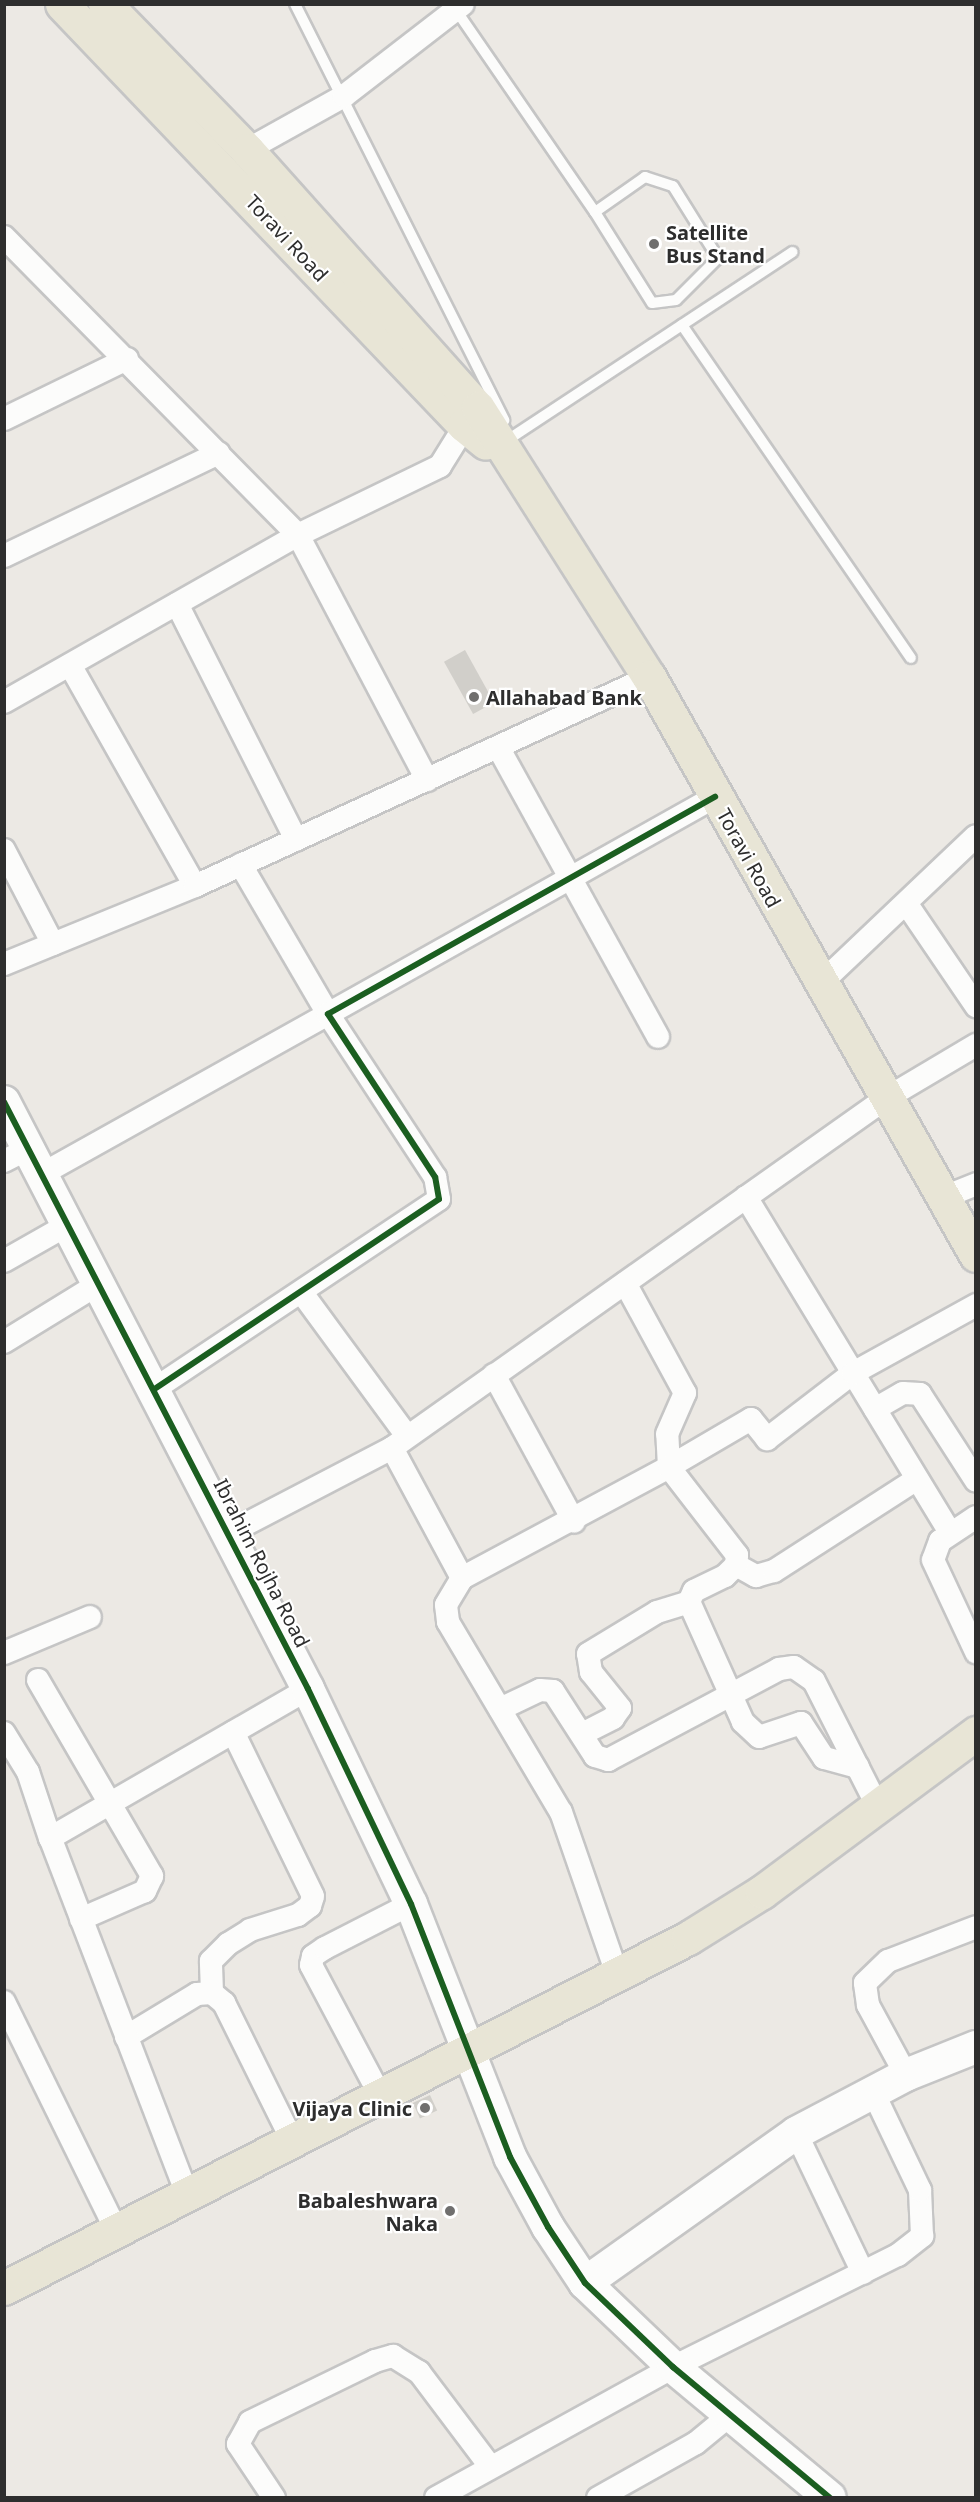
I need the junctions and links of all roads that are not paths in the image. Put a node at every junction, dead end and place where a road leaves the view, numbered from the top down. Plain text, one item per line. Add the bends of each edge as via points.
1 (62, 4) edge
2 (105, 4) edge
3 (295, 4) edge
4 (459, 7) edge
5 (344, 96) junction
6 (247, 150) junction
7 (596, 212) junction
8 (4, 237) edge
9 (793, 252) dead end
10 (682, 325) junction
11 (127, 359) junction
12 (471, 416) junction
13 (4, 419) edge
14 (514, 452) junction
15 (219, 453) junction
16 (298, 535) junction
17 (4, 556) edge
18 (177, 604) junction
19 (910, 658) dead end
20 (70, 664) junction
21 (649, 677) junction
22 (4, 702) edge
23 (498, 747) junction
24 (427, 780) junction
25 (716, 797) junction
26 (975, 837) edge
27 (296, 840) junction
28 (4, 850) edge
29 (241, 866) junction
30 (568, 880) junction
31 (195, 886) junction
32 (906, 903) junction
33 (53, 944) junction
34 (4, 964) edge
35 (819, 985) junction
36 (975, 1006) edge
37 (328, 1014) junction
38 (658, 1037) dead end
39 (975, 1045) edge
40 (885, 1099) junction
41 (4, 1102) edge
42 (25, 1161) edge
43 (975, 1184) edge
44 (746, 1197) junction
45 (942, 1198) junction
46 (69, 1224) junction
47 (975, 1255) edge
48 (4, 1262) edge
49 (100, 1283) junction
50 (624, 1283) junction
51 (302, 1293) junction
52 (975, 1305) edge
53 (4, 1342) edge
54 (853, 1373) junction
55 (494, 1375) junction
56 (156, 1388) junction
57 (875, 1409) junction
58 (399, 1442) junction
59 (669, 1467) junction
60 (917, 1479) junction
61 (975, 1481) edge
62 (975, 1517) edge
63 (574, 1522) junction
64 (950, 1533) junction
65 (227, 1534) junction
66 (736, 1565) junction
67 (462, 1578) junction
68 (689, 1602) junction
69 (90, 1617) dead end
70 (7, 1646) edge
71 (975, 1652) edge
72 (38, 1680) dead end
73 (308, 1689) junction
74 (731, 1693) junction
75 (500, 1709) junction
76 (233, 1732) junction
77 (4, 1733) edge
78 (975, 1733) edge
79 (582, 1734) junction
80 (858, 1767) junction
81 (111, 1801) junction
82 (878, 1807) junction
83 (50, 1838) junction
84 (411, 1904) junction
85 (81, 1919) junction
86 (975, 1927) edge
87 (618, 1977) junction
88 (212, 1993) junction
89 (4, 2002) edge
90 (126, 2037) junction
91 (975, 2047) edge
92 (465, 2050) junction
93 (906, 2075) junction
94 (873, 2091) junction
95 (380, 2095) junction
96 (796, 2133) junction
97 (292, 2140) junction
98 (187, 2194) junction
99 (116, 2230) junction
100 (863, 2272) junction
101 (585, 2283) junction
102 (4, 2288) edge
103 (672, 2367) junction
104 (730, 2415) junction
105 (489, 2465) junction
106 (274, 2498) edge
107 (436, 2498) edge
108 (597, 2498) edge
109 (830, 2498) edge

1 - 12 main road, Toravi Road
2 - 6 main road, Toravi Road
3 - 5 lane
4 - 5 street
4 - 7 lane
5 - 6 street
5 - 14 lane
6 - 12 main road, Toravi Road
7 - 7 lane via 645,177 673,186 718,258 676,300 652,303
8 - 11 street
9 - 10 lane
10 - 14 lane
10 - 19 lane
11 - 13 street
11 - 15 street
12 - 14 main road, Toravi Road
12 - 16 street via 440,466
14 - 21 main road, Toravi Road
15 - 16 street
15 - 17 street
16 - 18 street
16 - 24 street
18 - 20 street
18 - 27 street
20 - 22 street
20 - 31 street
21 - 23 street
21 - 25 main road, Toravi Road
23 - 24 street
23 - 30 street
24 - 27 street
25 - 30 street
25 - 35 main road, Toravi Road
26 - 32 street
27 - 29 street
28 - 33 street
29 - 31 street
29 - 37 street
30 - 37 street
30 - 38 street
31 - 33 street
32 - 35 street
32 - 36 street
33 - 34 street
35 - 40 main road, Toravi Road
37 - 42 street
37 - 51 street via 440,1190 431,1207
39 - 40 street
40 - 44 street
40 - 45 main road, Toravi Road
41 - 42 street, Ibrahim Rojha Road
42 - 46 street, Ibrahim Rojha Road
43 - 45 street
44 - 50 street
44 - 54 street
45 - 47 main road, Toravi Road
46 - 48 street
46 - 49 street, Ibrahim Rojha Road
49 - 53 street
49 - 56 street, Ibrahim Rojha Road
50 - 55 street
50 - 59 street via 685,1394 667,1434
51 - 56 street
51 - 58 street
52 - 54 street
54 - 57 street
54 - 59 street via 767,1439 751,1419
55 - 58 street
55 - 63 street
56 - 65 street, Ibrahim Rojha Road
57 - 60 street
57 - 61 street via 903,1393 920,1394
58 - 65 street
58 - 67 street
59 - 63 street
59 - 66 street via 736,1555
60 - 64 street
60 - 66 street via 774,1571 756,1576
62 - 64 street
63 - 67 street
64 - 71 street via 934,1549 933,1560
65 - 73 street, Ibrahim Rojha Road
66 - 68 street via 725,1576 694,1591
67 - 75 street via 446,1605 448,1622
68 - 74 street
68 - 79 street via 657,1612 588,1654 591,1672 620,1708 613,1718
69 - 70 street
72 - 81 street
73 - 76 street
73 - 84 street, Ibrahim Rojha Road
74 - 79 street via 608,1760 595,1756
74 - 80 street via 750,1733 759,1737 801,1723 824,1758
74 - 80 street via 779,1669 800,1670 814,1681
75 - 79 street via 540,1690 553,1691
75 - 87 street via 561,1812
76 - 81 street
76 - 88 street via 313,1896 310,1906 298,1915 250,1930 228,1944 212,1961
77 - 83 street via 28,1772
78 - 82 main road
80 - 82 street
81 - 83 street
81 - 85 street via 152,1876 151,1884
82 - 87 main road via 762,1892
83 - 85 street
84 - 92 street, Ibrahim Rojha Road
84 - 95 street via 325,1948 313,1956 311,1965
85 - 90 street
86 - 93 street via 888,1961 864,1983 868,2005
87 - 92 main road
88 - 90 street via 197,1994
88 - 97 street via 224,2003
89 - 99 street
90 - 98 street
91 - 93 street
92 - 95 main road
92 - 101 street, Ibrahim Rojha Road via 510,2157
93 - 94 street
94 - 96 street
94 - 100 street via 920,2190 925,2218 922,2236 898,2255
95 - 97 main road
96 - 100 street
96 - 101 street
97 - 98 main road
98 - 99 main road
99 - 102 main road
100 - 103 street
101 - 103 street, Ibrahim Rojha Road
103 - 104 street, Ibrahim Rojha Road
103 - 105 street
104 - 108 street via 696,2443
104 - 109 street, Ibrahim Rojha Road
105 - 106 street via 419,2372 393,2356 375,2361 250,2422 238,2444
105 - 107 street

